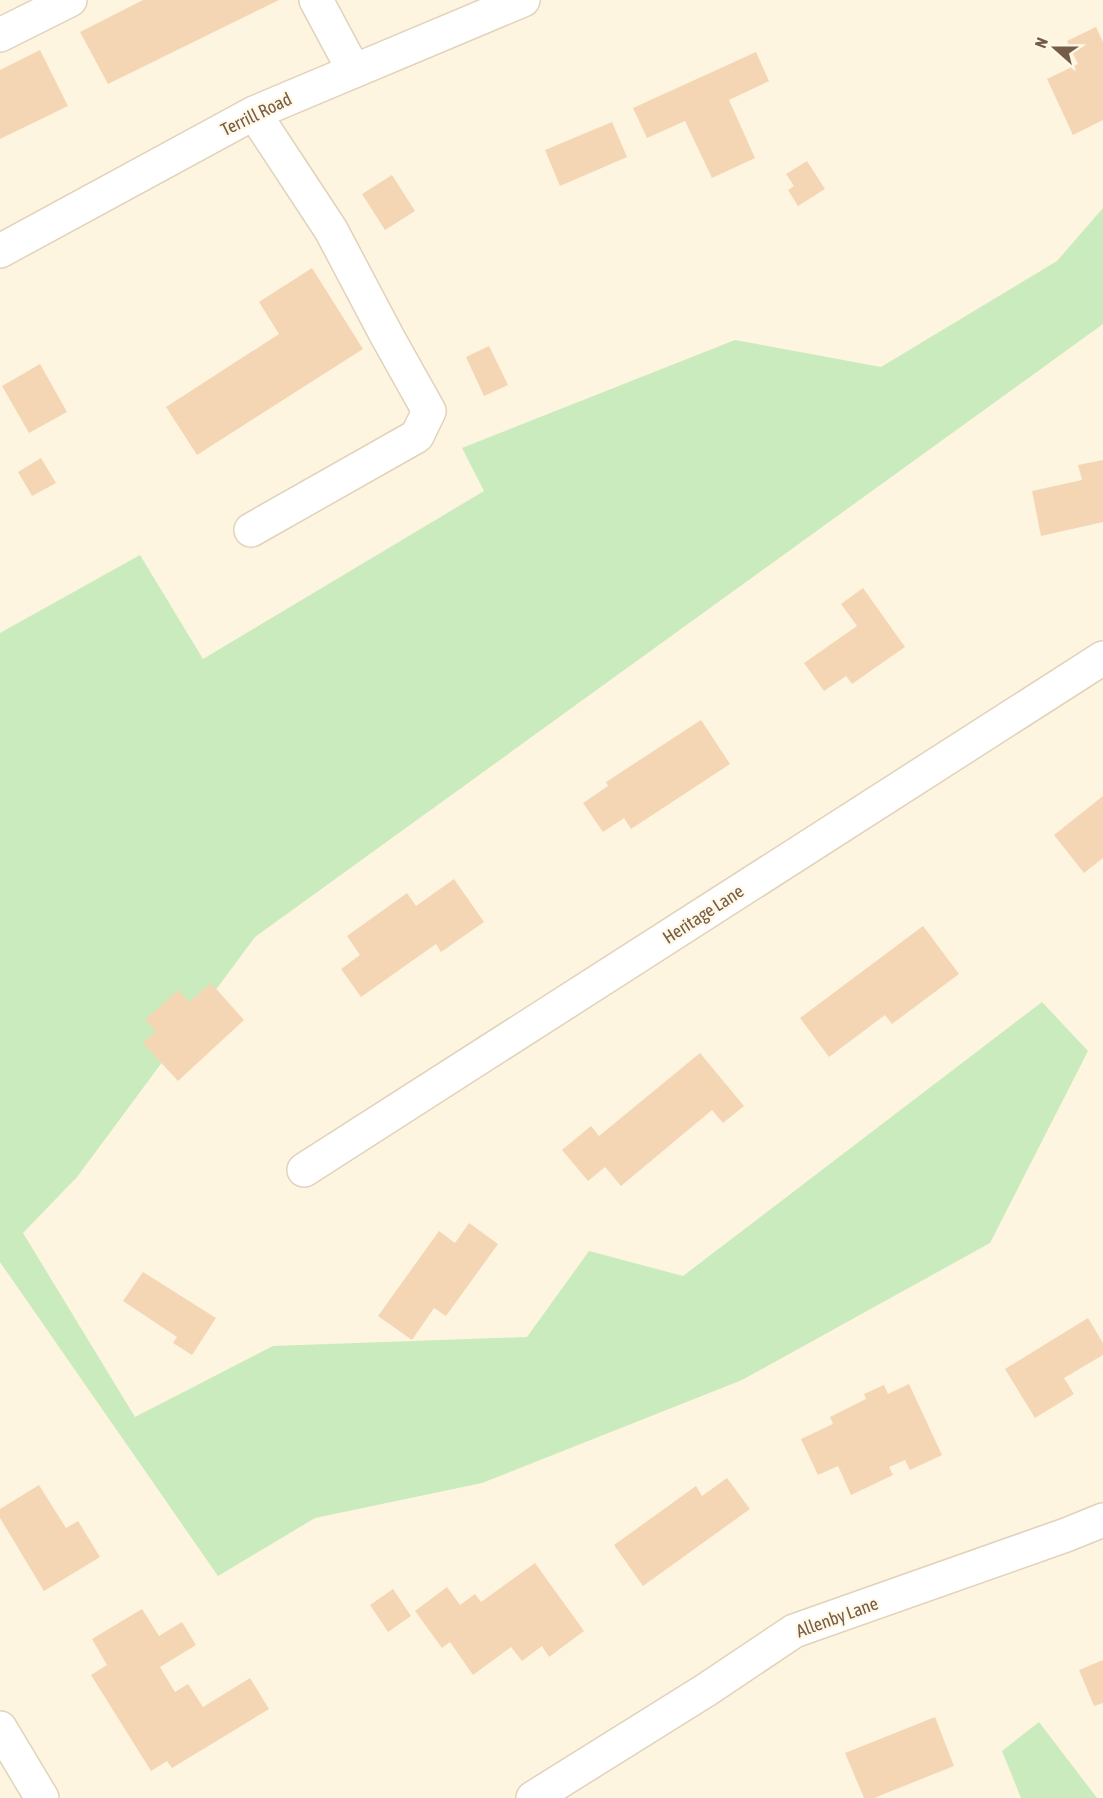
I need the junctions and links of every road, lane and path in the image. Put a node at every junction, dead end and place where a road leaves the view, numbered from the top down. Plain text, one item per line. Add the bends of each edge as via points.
1 (70, 0) edge
2 (316, 0) edge
3 (523, 0) edge
4 (0, 35) edge
5 (354, 71) junction
6 (254, 113) junction
7 (0, 251) edge
8 (251, 530) dead end
9 (1103, 658) edge
10 (304, 1170) dead end
11 (1103, 1520) edge
12 (0, 1728) edge
13 (42, 1798) edge
14 (533, 1798) edge

1 - 4 street
2 - 5 street
3 - 5 street, Terrill Road
5 - 6 street, Terrill Road
6 - 7 street, Terrill Road
6 - 8 street via 331,230 429,411 417,436
9 - 10 street, Heritage Lane
11 - 14 street, Allenby Lane via 794,1631
12 - 13 street

